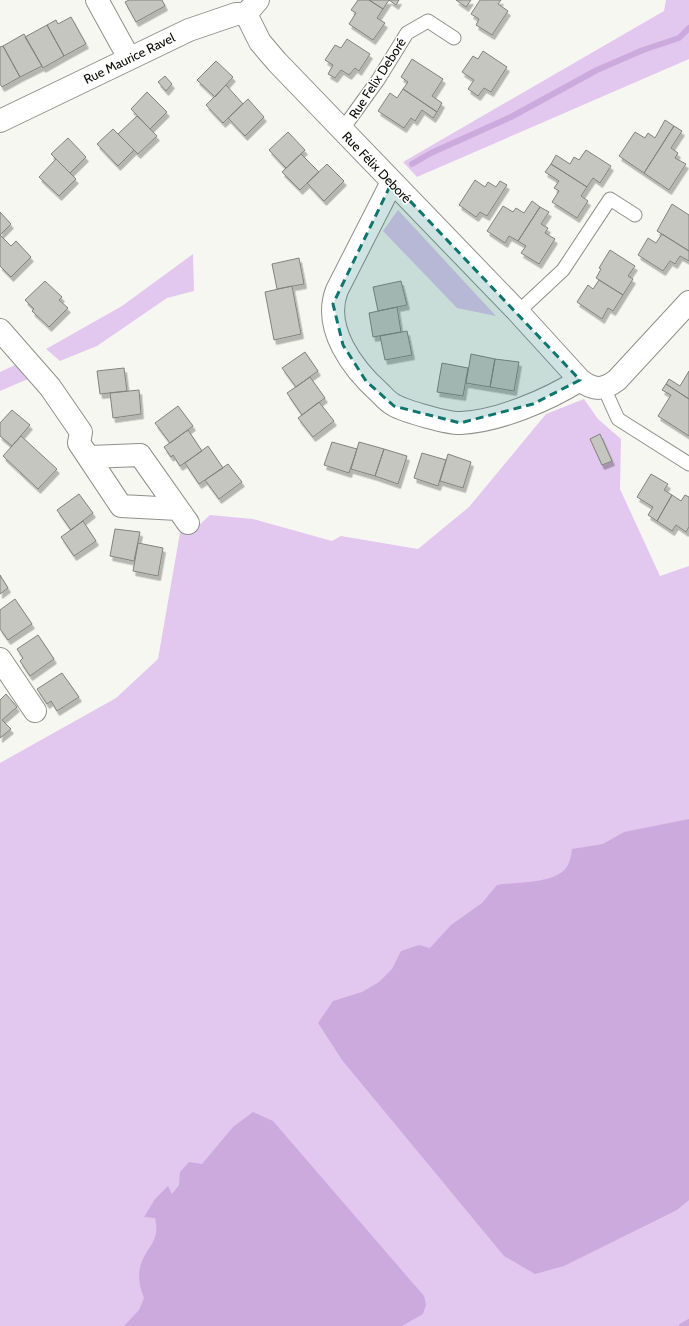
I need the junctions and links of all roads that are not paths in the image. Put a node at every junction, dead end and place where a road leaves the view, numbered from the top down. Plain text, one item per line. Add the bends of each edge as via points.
1 (97, 0) edge
2 (252, 7) edge
3 (454, 38) dead end
4 (129, 58) junction
5 (0, 121) edge
6 (342, 130) junction
7 (392, 182) junction
8 (635, 215) dead end
9 (689, 302) edge
10 (518, 312) junction
11 (0, 330) edge
12 (580, 380) junction
13 (604, 388) junction
14 (90, 458) junction
15 (689, 464) edge
16 (0, 659) edge
17 (35, 711) dead end

1 - 4 street
2 - 4 street, Rue Maurice Ravel via 188,30
2 - 6 street, Rue Félix Deboré via 260,42
3 - 6 lane, Rue Felix Deboré via 428,21 406,33 378,80
4 - 5 street, Rue Maurice Ravel
6 - 7 street, Rue Félix Deboré
7 - 10 street, Rue Félix Deboré
7 - 12 street via 332,304 342,345 362,376 394,406 460,423 490,418 533,404
8 - 10 lane via 610,199 563,270
9 - 13 street via 617,380
10 - 12 street, Rue Félix Deboré
11 - 14 street via 55,393 80,432 79,443
12 - 13 street, Rue Félix Deboré via 594,389
13 - 15 lane via 618,419
14 - 14 street via 121,506 183,516 140,455
16 - 17 street

